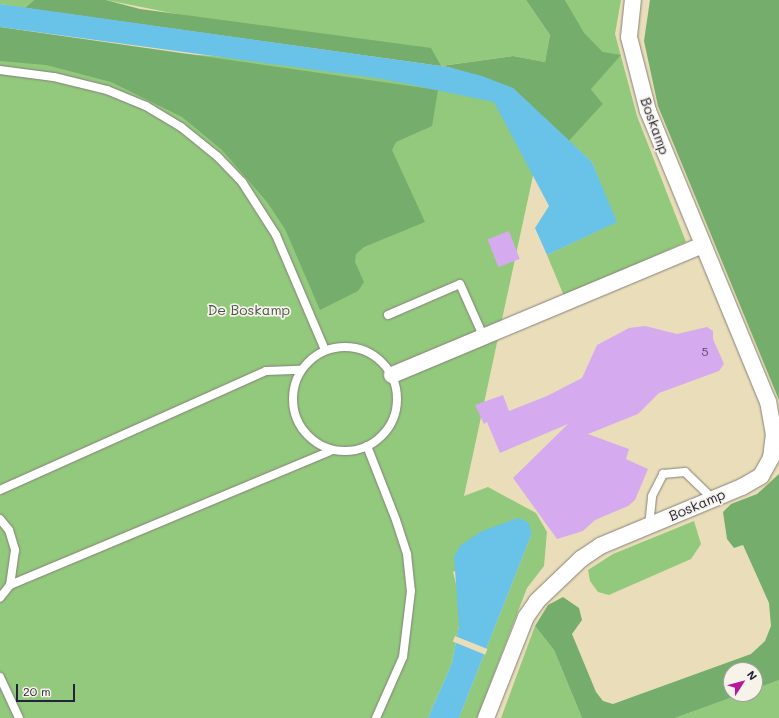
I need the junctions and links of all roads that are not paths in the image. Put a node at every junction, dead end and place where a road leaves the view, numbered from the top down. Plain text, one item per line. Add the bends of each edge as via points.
1 (633, 0) edge
2 (0, 70) edge
3 (701, 246) junction
4 (388, 315) dead end
5 (484, 339) junction
6 (326, 350) junction
7 (300, 370) junction
8 (392, 375) junction
9 (367, 446) junction
10 (330, 451) junction
11 (0, 490) edge
12 (713, 499) junction
13 (0, 519) edge
14 (649, 526) junction
15 (10, 585) junction
16 (0, 598) edge
17 (0, 677) edge
18 (19, 718) edge
19 (376, 718) edge
20 (486, 718) edge

1 - 3 street, Boskamp via 629,37 637,75 648,111
2 - 6 lane via 54,77 107,90 146,106 181,127 218,157 242,182 276,235
3 - 5 street
3 - 12 street, Boskamp via 768,402 774,435 771,458 761,476
4 - 5 lane via 460,284
5 - 8 street
6 - 7 lane
6 - 8 lane via 350,347 368,352
7 - 10 lane via 293,396 297,420 307,436
7 - 11 lane via 266,371
8 - 9 lane via 397,402 393,419 386,431
9 - 10 lane
9 - 19 lane via 407,554 411,591 404,657
10 - 15 lane
12 - 14 street, Boskamp
12 - 14 lane via 685,472 662,474 652,496
13 - 15 lane via 9,530 15,550
14 - 20 street, Boskamp via 600,546 537,601 520,629
15 - 16 lane
17 - 18 lane

